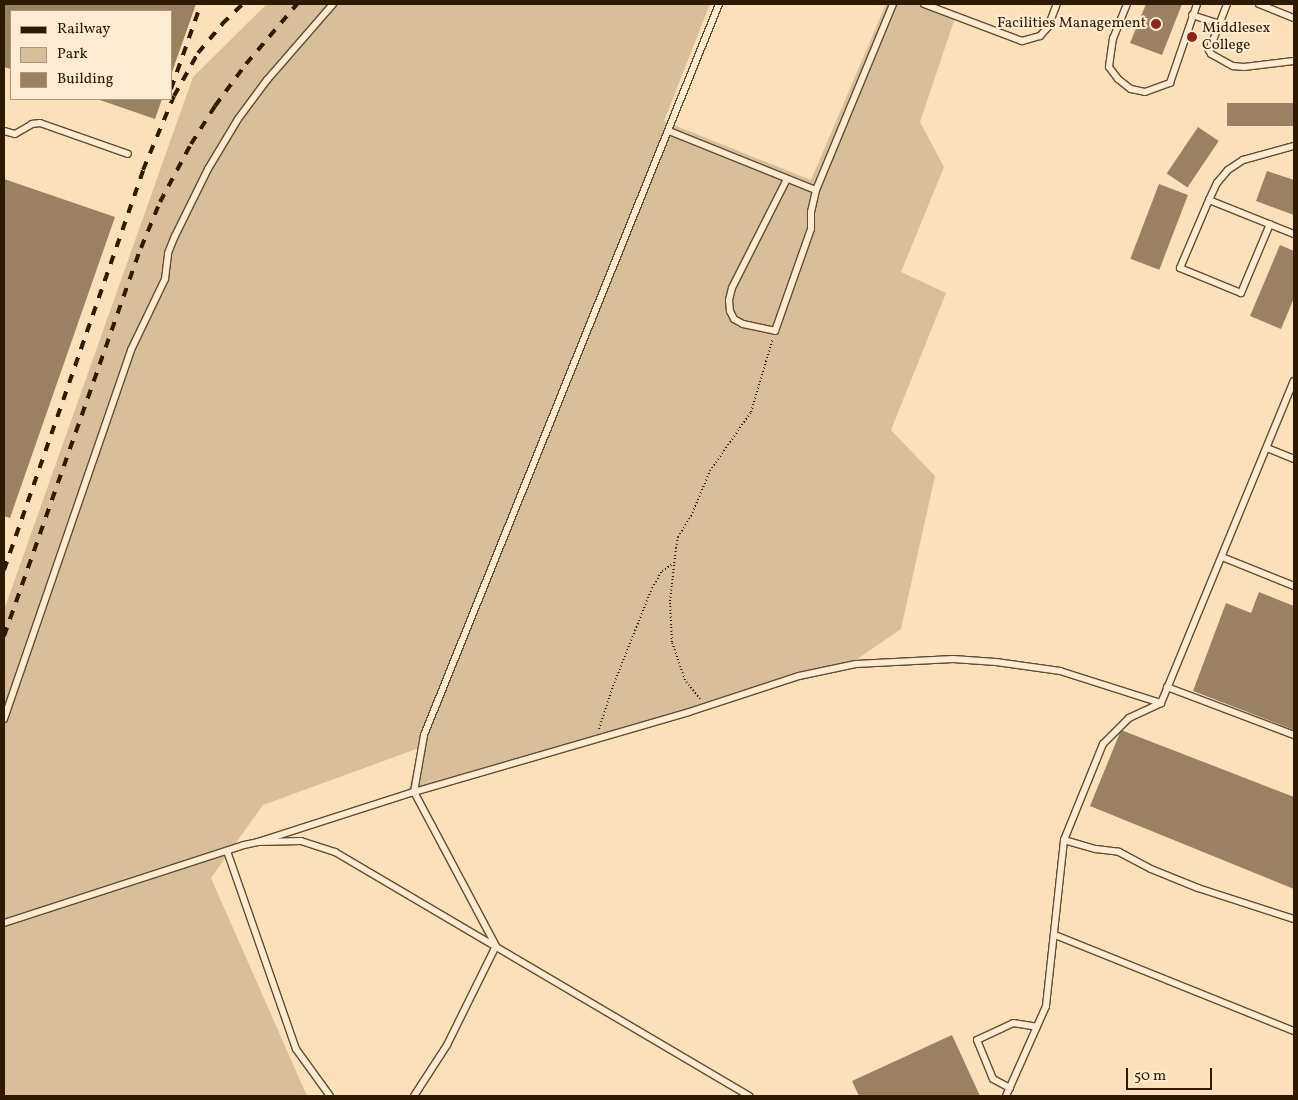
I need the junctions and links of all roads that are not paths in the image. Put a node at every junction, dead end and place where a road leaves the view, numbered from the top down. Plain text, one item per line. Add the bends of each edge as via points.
1 (333, 4) edge
2 (719, 4) edge
3 (892, 4) edge
4 (924, 4) edge
5 (1057, 4) edge
6 (1127, 4) edge
7 (1197, 4) edge
8 (1227, 4) edge
9 (1259, 4) edge
10 (1192, 15) junction
11 (1294, 18) edge
12 (1219, 24) junction
13 (1294, 60) edge
14 (4, 130) edge
15 (669, 131) junction
16 (1294, 146) edge
17 (128, 154) dead end
18 (787, 179) junction
19 (816, 190) junction
20 (1209, 200) junction
21 (1270, 224) junction
22 (1294, 234) edge
23 (1294, 381) edge
24 (1267, 448) junction
25 (1294, 459) edge
26 (1222, 557) junction
27 (1294, 586) edge
28 (1167, 688) junction
29 (1161, 703) junction
30 (4, 720) edge
31 (1294, 735) edge
32 (414, 792) junction
33 (1064, 840) junction
34 (258, 842) junction
35 (227, 851) junction
36 (1294, 919) edge
37 (4, 923) edge
38 (1055, 935) junction
39 (496, 946) junction
40 (1037, 1027) junction
41 (1294, 1032) edge
42 (1010, 1088) junction
43 (330, 1096) edge
44 (414, 1096) edge
45 (750, 1096) edge
46 (1006, 1096) edge

1 - 30 lane via 238,119 208,169 175,236 168,254 165,279 131,350
2 - 15 lane
3 - 19 lane
4 - 5 lane via 1022,41 1040,36 1048,27
6 - 10 lane via 1113,38 1109,67 1132,90 1145,92 1170,83
7 - 10 lane
8 - 12 lane
9 - 11 lane
10 - 12 lane
12 - 13 lane via 1209,50 1213,56 1233,66
14 - 17 lane via 15,134 40,123
15 - 18 lane
15 - 32 lane via 424,735
16 - 20 lane via 1243,160 1228,170
18 - 19 lane
18 - 19 lane via 732,288 730,311 734,320 743,324 775,331 811,229
20 - 21 lane
20 - 21 lane via 1180,268 1241,294
21 - 22 lane
23 - 24 lane
24 - 25 lane
24 - 26 lane
26 - 27 lane
26 - 28 lane
28 - 29 lane
28 - 31 lane
29 - 32 lane via 1060,671 996,662 953,659 856,664 799,676
29 - 33 lane via 1129,718 1103,744
32 - 34 lane
32 - 39 lane
33 - 36 lane via 1119,852 1198,888
33 - 38 lane
34 - 35 lane
34 - 39 lane via 301,841 334,852
35 - 37 lane
35 - 43 lane via 296,1049
38 - 40 lane via 1046,1006
38 - 41 lane
39 - 44 lane via 447,1045
39 - 45 lane
40 - 42 lane
40 - 42 lane via 1013,1023 976,1040 993,1079
42 - 46 lane

